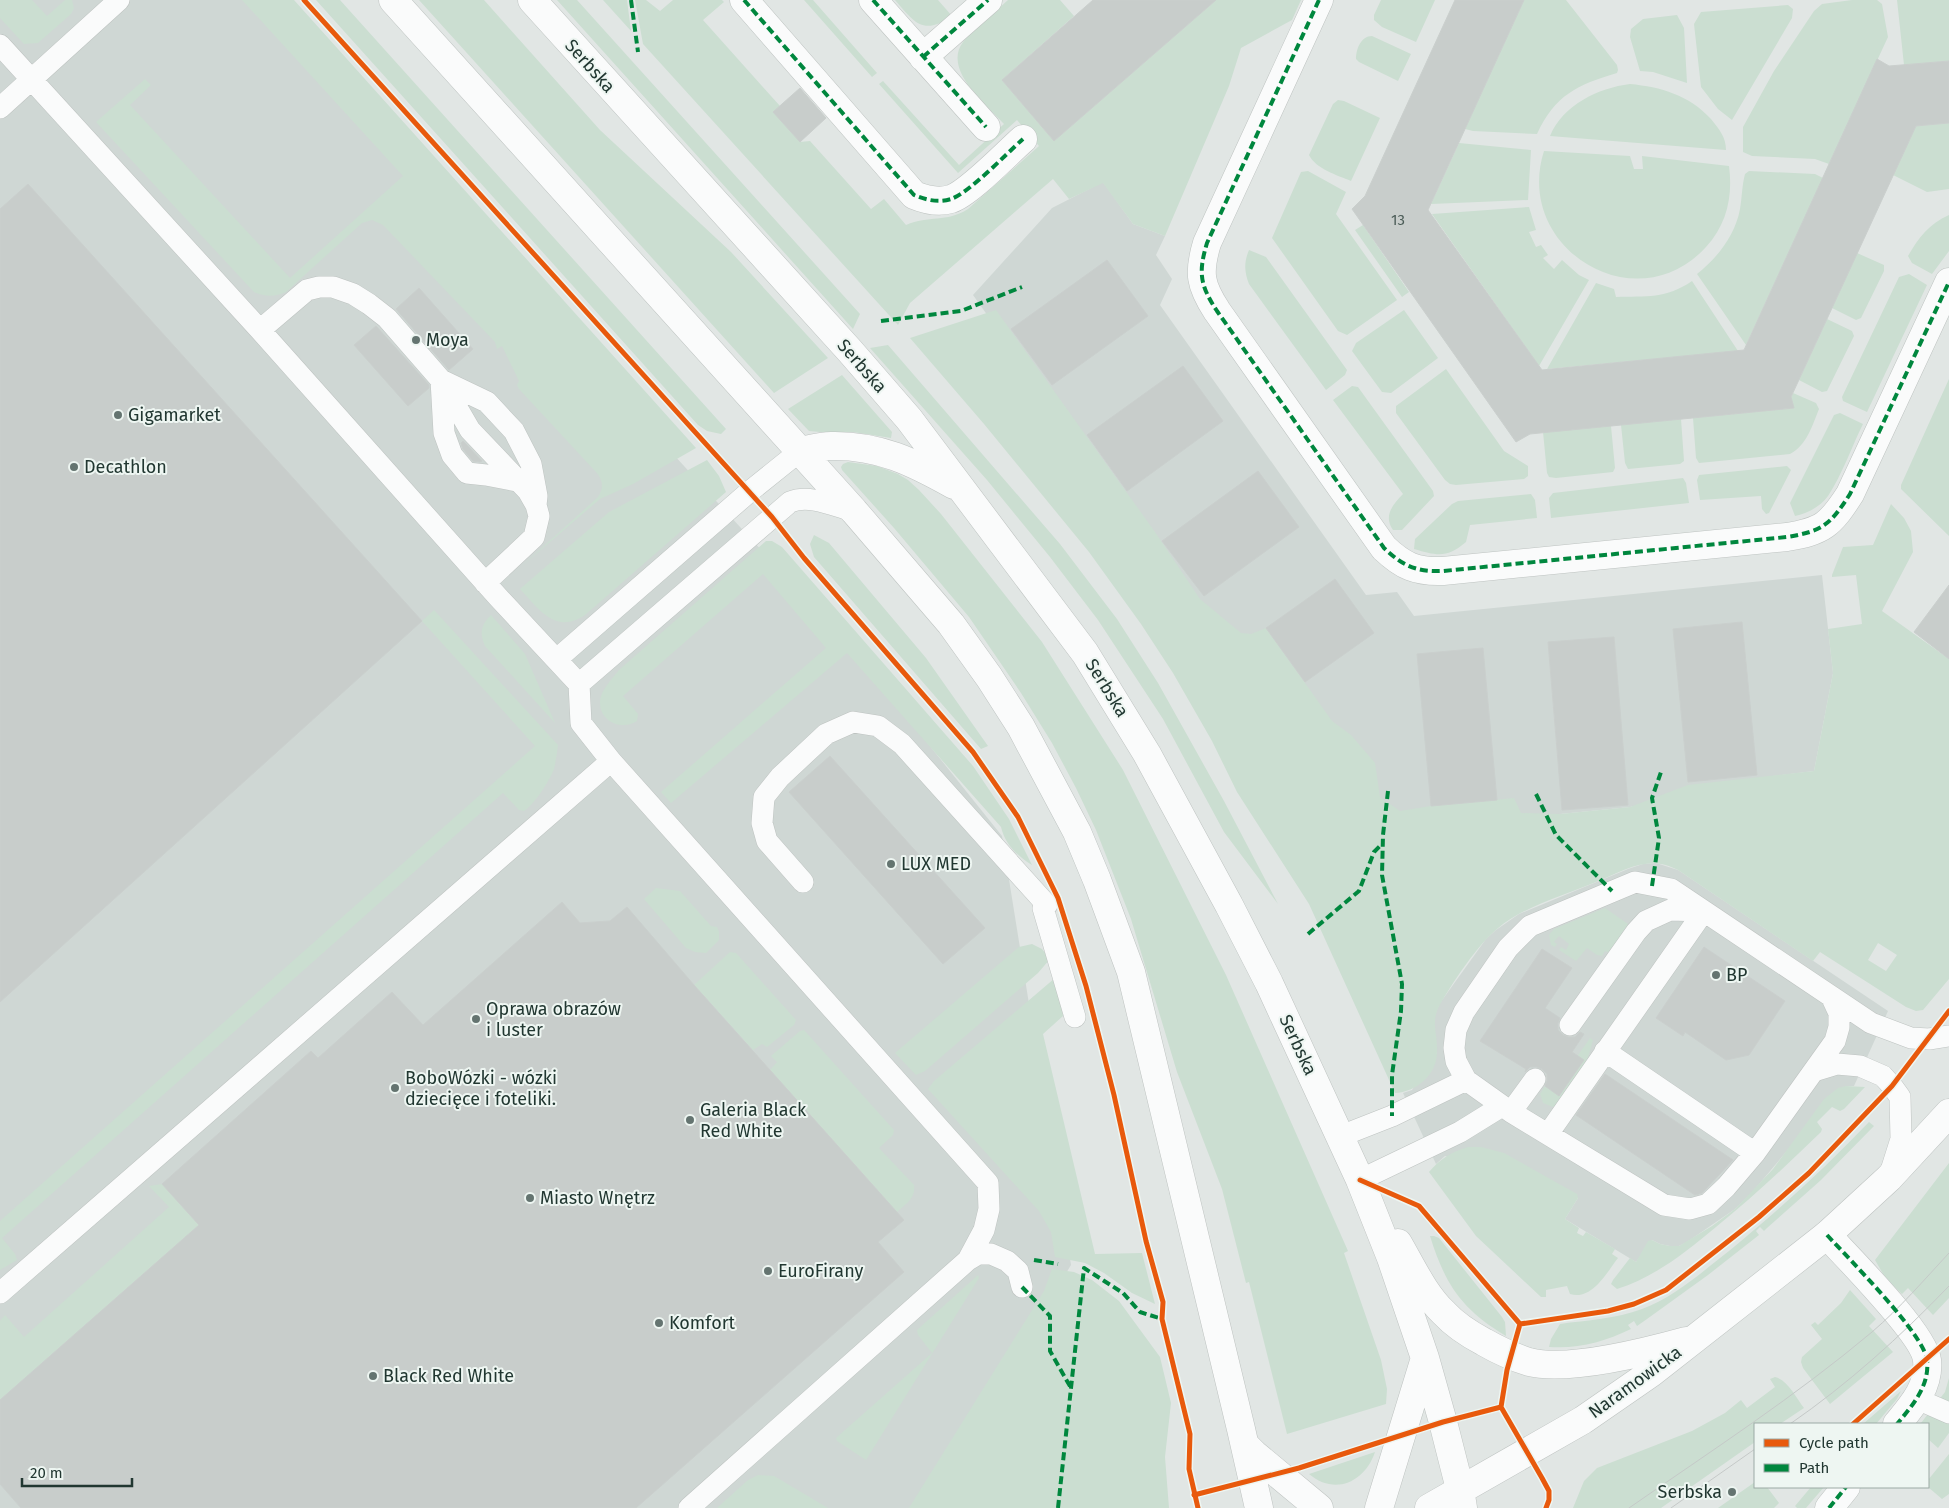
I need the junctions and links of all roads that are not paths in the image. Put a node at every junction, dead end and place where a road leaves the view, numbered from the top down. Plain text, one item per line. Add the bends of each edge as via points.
1 (119, 0) edge
2 (393, 0) edge
3 (532, 0) edge
4 (744, 0) edge
5 (873, 0) edge
6 (988, 0) edge
7 (1319, 0) edge
8 (0, 44) edge
9 (923, 57) junction
10 (31, 79) junction
11 (0, 108) edge
12 (986, 127) dead end
13 (1023, 139) dead end
14 (1949, 282) edge
15 (260, 330) junction
16 (441, 380) junction
17 (800, 451) junction
18 (517, 481) junction
19 (964, 491) junction
20 (536, 505) junction
21 (854, 512) junction
22 (485, 583) junction
23 (556, 659) junction
24 (579, 684) junction
25 (611, 761) junction
26 (804, 882) dead end
27 (1704, 911) junction
28 (1832, 998) junction
29 (1075, 1018) dead end
30 (1570, 1025) dead end
31 (1949, 1036) edge
32 (1605, 1052) junction
33 (1814, 1071) junction
34 (1535, 1079) dead end
35 (1466, 1080) junction
36 (1506, 1109) junction
37 (1949, 1113) edge
38 (1548, 1134) junction
39 (1341, 1136) junction
40 (1755, 1153) junction
41 (1889, 1178) junction
42 (1360, 1180) junction
43 (1827, 1235) junction
44 (968, 1260) junction
45 (1022, 1287) dead end
46 (0, 1293) edge
47 (1694, 1338) junction
48 (1425, 1358) junction
49 (1917, 1399) junction
50 (1949, 1413) edge
51 (1898, 1423) edge
52 (1245, 1445) junction
53 (1845, 1488) edge
54 (1462, 1498) edge
55 (689, 1508) edge
56 (1259, 1508) edge
57 (1319, 1508) edge
58 (1378, 1508) edge
59 (1429, 1508) edge
60 (1829, 1508) edge

1 - 10 lane
2 - 17 street
3 - 19 street, Serbska via 850,351 909,419
4 - 13 street via 914,195 938,201 952,198 968,188
5 - 9 street
6 - 9 street
7 - 14 street via 1207,243 1201,277 1205,292 1217,311 1384,548 1410,568 1443,572 1787,537 1828,524 1850,494
8 - 10 lane
9 - 12 street
10 - 11 lane
10 - 15 lane
15 - 16 lane via 307,290 332,287 353,294 387,318
15 - 22 lane
16 - 18 lane via 470,430
16 - 18 lane via 444,434 452,455 467,473
16 - 20 lane via 487,402 514,431 533,469
17 - 19 street via 830,446 870,449 918,464
17 - 21 street
17 - 23 lane
18 - 20 lane
19 - 39 street, Serbska via 1085,654 1147,754 1230,905
20 - 22 lane via 540,516 534,537
21 - 24 lane via 804,498 790,502
21 - 52 street via 951,624 989,677 1038,758 1080,840 1130,972
22 - 23 lane
23 - 24 lane
24 - 25 lane via 581,723
25 - 44 lane via 988,1183 989,1209 984,1230
25 - 46 lane
26 - 29 lane via 767,841 762,823 764,797 780,776 826,734 853,722 878,726 902,744 1045,906
27 - 28 lane
27 - 30 lane via 1670,910 1646,922
27 - 32 lane
27 - 35 lane via 1671,889 1634,882 1530,926 1508,948 1459,1021 1454,1048 1456,1061
28 - 31 lane via 1871,1023 1912,1038
28 - 33 lane via 1839,1013 1839,1027 1834,1041
32 - 38 lane
32 - 40 lane
33 - 40 lane
33 - 41 lane via 1838,1064 1860,1066 1883,1076 1900,1097 1900,1139
34 - 36 lane
35 - 36 lane
35 - 39 lane via 1392,1116
36 - 38 lane
36 - 42 lane
37 - 41 street, Naramowicka
38 - 40 lane via 1664,1205 1690,1209 1708,1204
39 - 42 street, Serbska
41 - 43 street, Naramowicka
42 - 47 street via 1426,1292 1443,1313 1466,1332 1503,1352 1531,1362 1567,1364 1619,1357
42 - 48 street, Serbska
43 - 47 street, Naramowicka
43 - 49 street via 1920,1344 1927,1359 1927,1371
44 - 45 lane via 978,1254 991,1254 1007,1261 1018,1271
44 - 55 lane
47 - 54 street, Naramowicka via 1651,1373 1583,1420
48 - 54 street, Serbska
48 - 58 street
49 - 50 lane
49 - 51 street
52 - 56 street
52 - 57 street
53 - 60 street
54 - 59 street, Naramowicka

